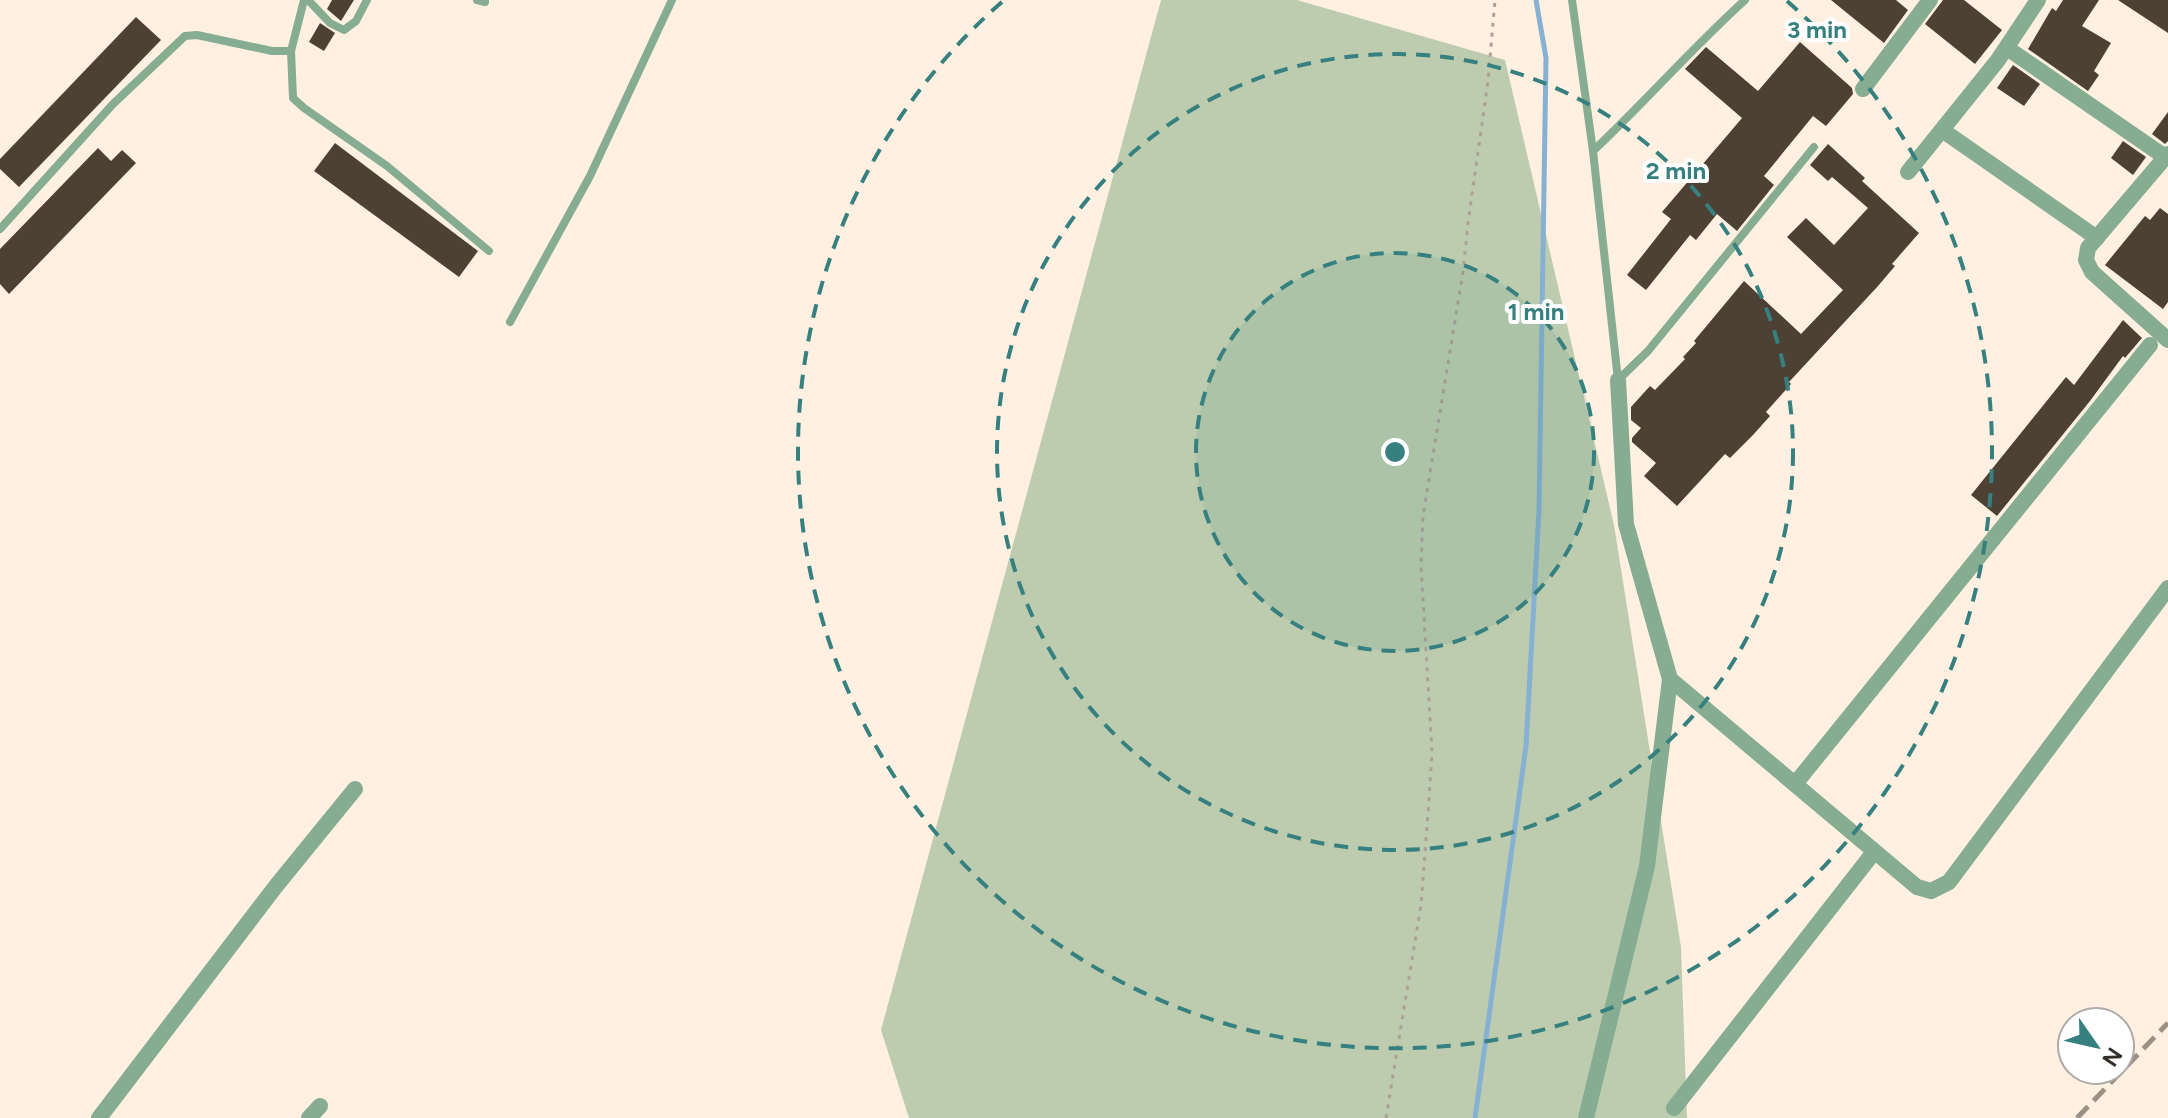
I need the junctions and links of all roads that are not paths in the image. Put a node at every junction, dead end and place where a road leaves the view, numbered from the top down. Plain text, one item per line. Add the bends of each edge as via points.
1 (306, 0) edge
2 (367, 0) edge
3 (672, 0) edge
4 (1572, 0) edge
5 (1745, 0) edge
6 (1930, 0) edge
7 (2038, 0) edge
8 (2007, 48) junction
9 (291, 51) junction
10 (1863, 89) dead end
11 (1942, 130) junction
12 (1814, 147) dead end
13 (1593, 151) junction
14 (2167, 155) edge
15 (1908, 172) dead end
16 (0, 229) edge
17 (2097, 238) junction
18 (489, 251) dead end
19 (510, 322) dead end
20 (2162, 336) edge
21 (1618, 380) junction
22 (2168, 588) edge
23 (1670, 679) junction
24 (1795, 784) junction
25 (355, 789) dead end
26 (1874, 852) junction
27 (1674, 1108) dead end
28 (99, 1118) edge
29 (1586, 1118) edge

1 - 2 lane via 344,30 356,21
1 - 9 lane
3 - 19 lane via 590,176
4 - 13 lane
5 - 13 lane
6 - 10 street
7 - 8 street
8 - 11 street
8 - 14 street
9 - 16 lane via 185,36 113,104
9 - 18 lane via 291,87 297,103 387,166
11 - 15 street
11 - 17 street
12 - 21 lane via 1648,351
13 - 21 lane
14 - 17 street
17 - 20 street via 2086,260 2092,272
20 - 24 street
21 - 23 street via 1626,524
22 - 26 street via 1949,882 1931,891 1917,887
23 - 24 street
23 - 29 street via 1647,866
24 - 26 street
25 - 28 street
26 - 27 street

